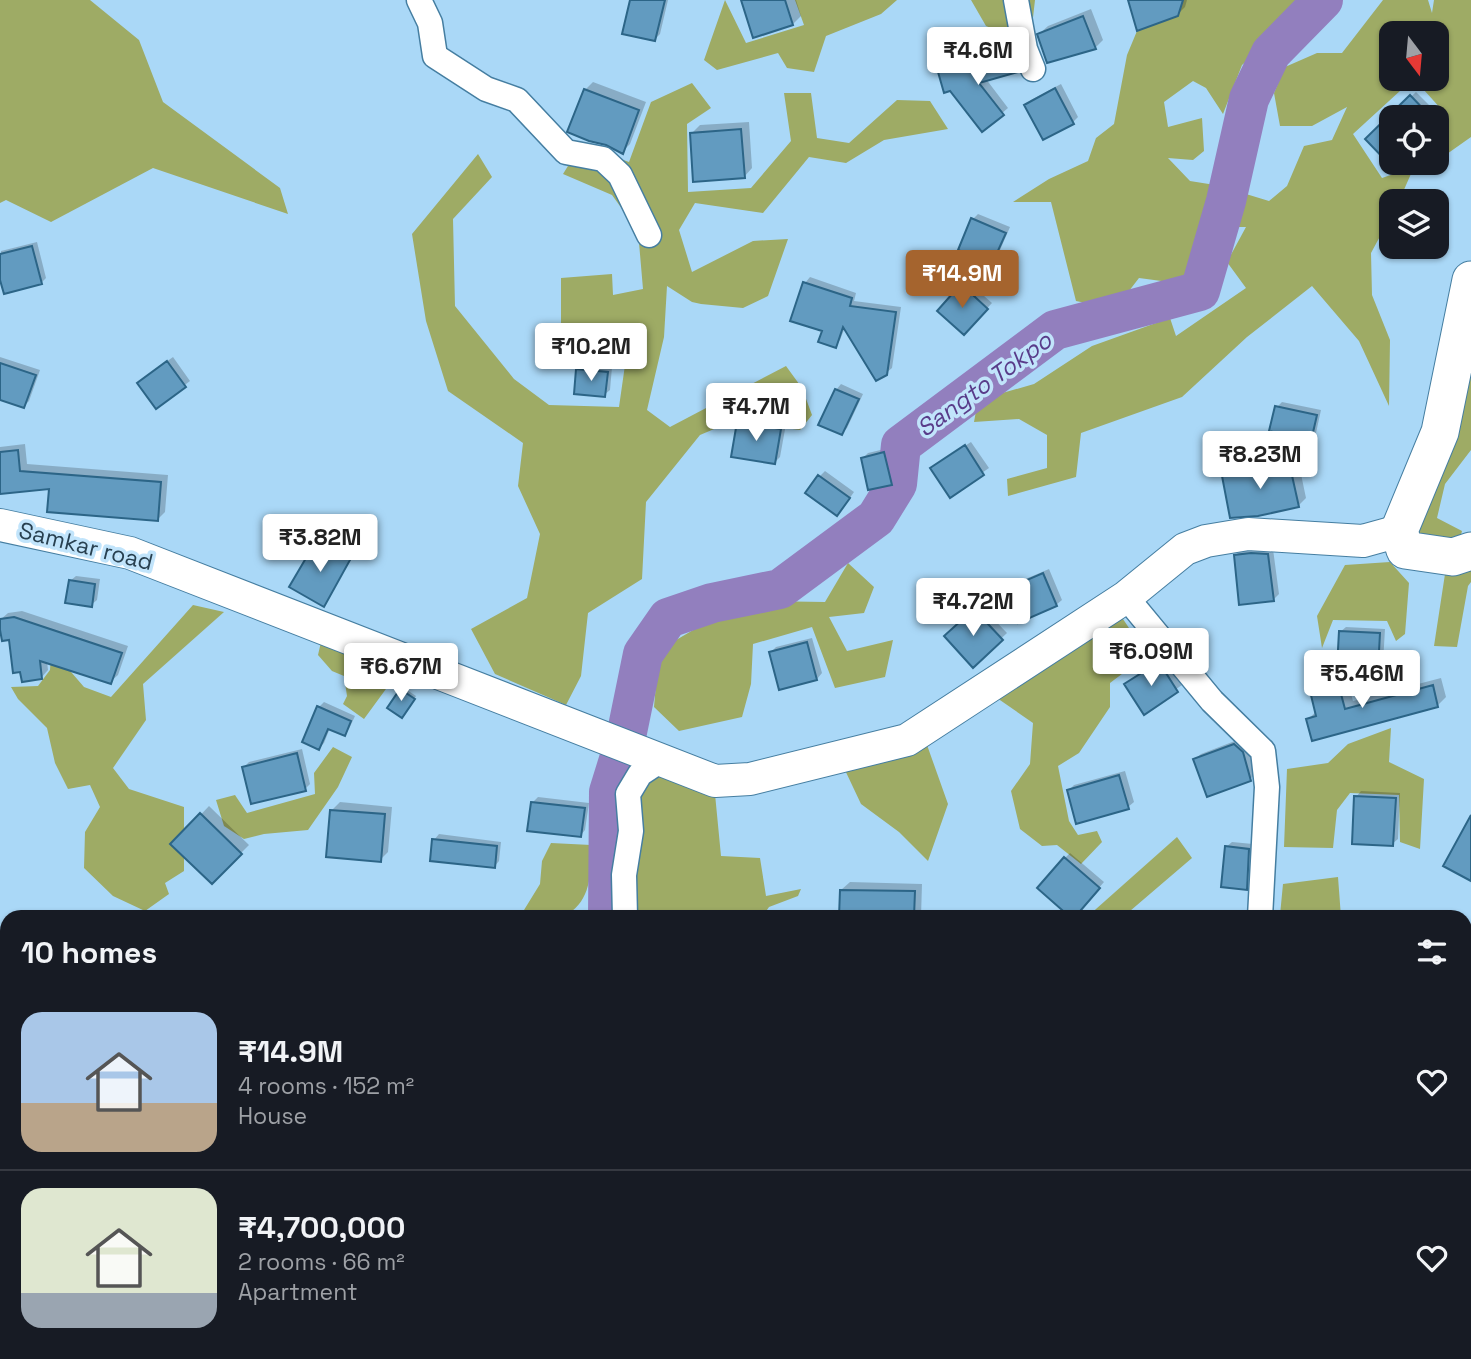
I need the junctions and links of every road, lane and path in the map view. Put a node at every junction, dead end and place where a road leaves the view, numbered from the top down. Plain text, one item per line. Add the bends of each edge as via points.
1 (419, 0) edge
2 (1016, 0) edge
3 (1033, 69) dead end
4 (649, 235) dead end
5 (1471, 280) edge
6 (0, 525) edge
7 (1399, 531) junction
8 (1471, 551) edge
9 (1126, 597) junction
10 (651, 757) junction
11 (625, 910) edge
12 (1261, 910) edge

1 - 4 street via 430,23 435,57 486,89 517,100 565,152 603,159 620,175
2 - 3 street
5 - 7 main road via 1440,432
6 - 10 street, Samkar road via 130,553
7 - 8 main road via 1405,551 1453,557
7 - 9 street, Samkar road via 1363,541 1248,534 1206,541 1185,549
9 - 10 street, Samkar road via 907,740 750,779 715,781
9 - 12 street via 1212,701 1263,751 1267,787
10 - 11 street via 628,794 631,831 624,875

